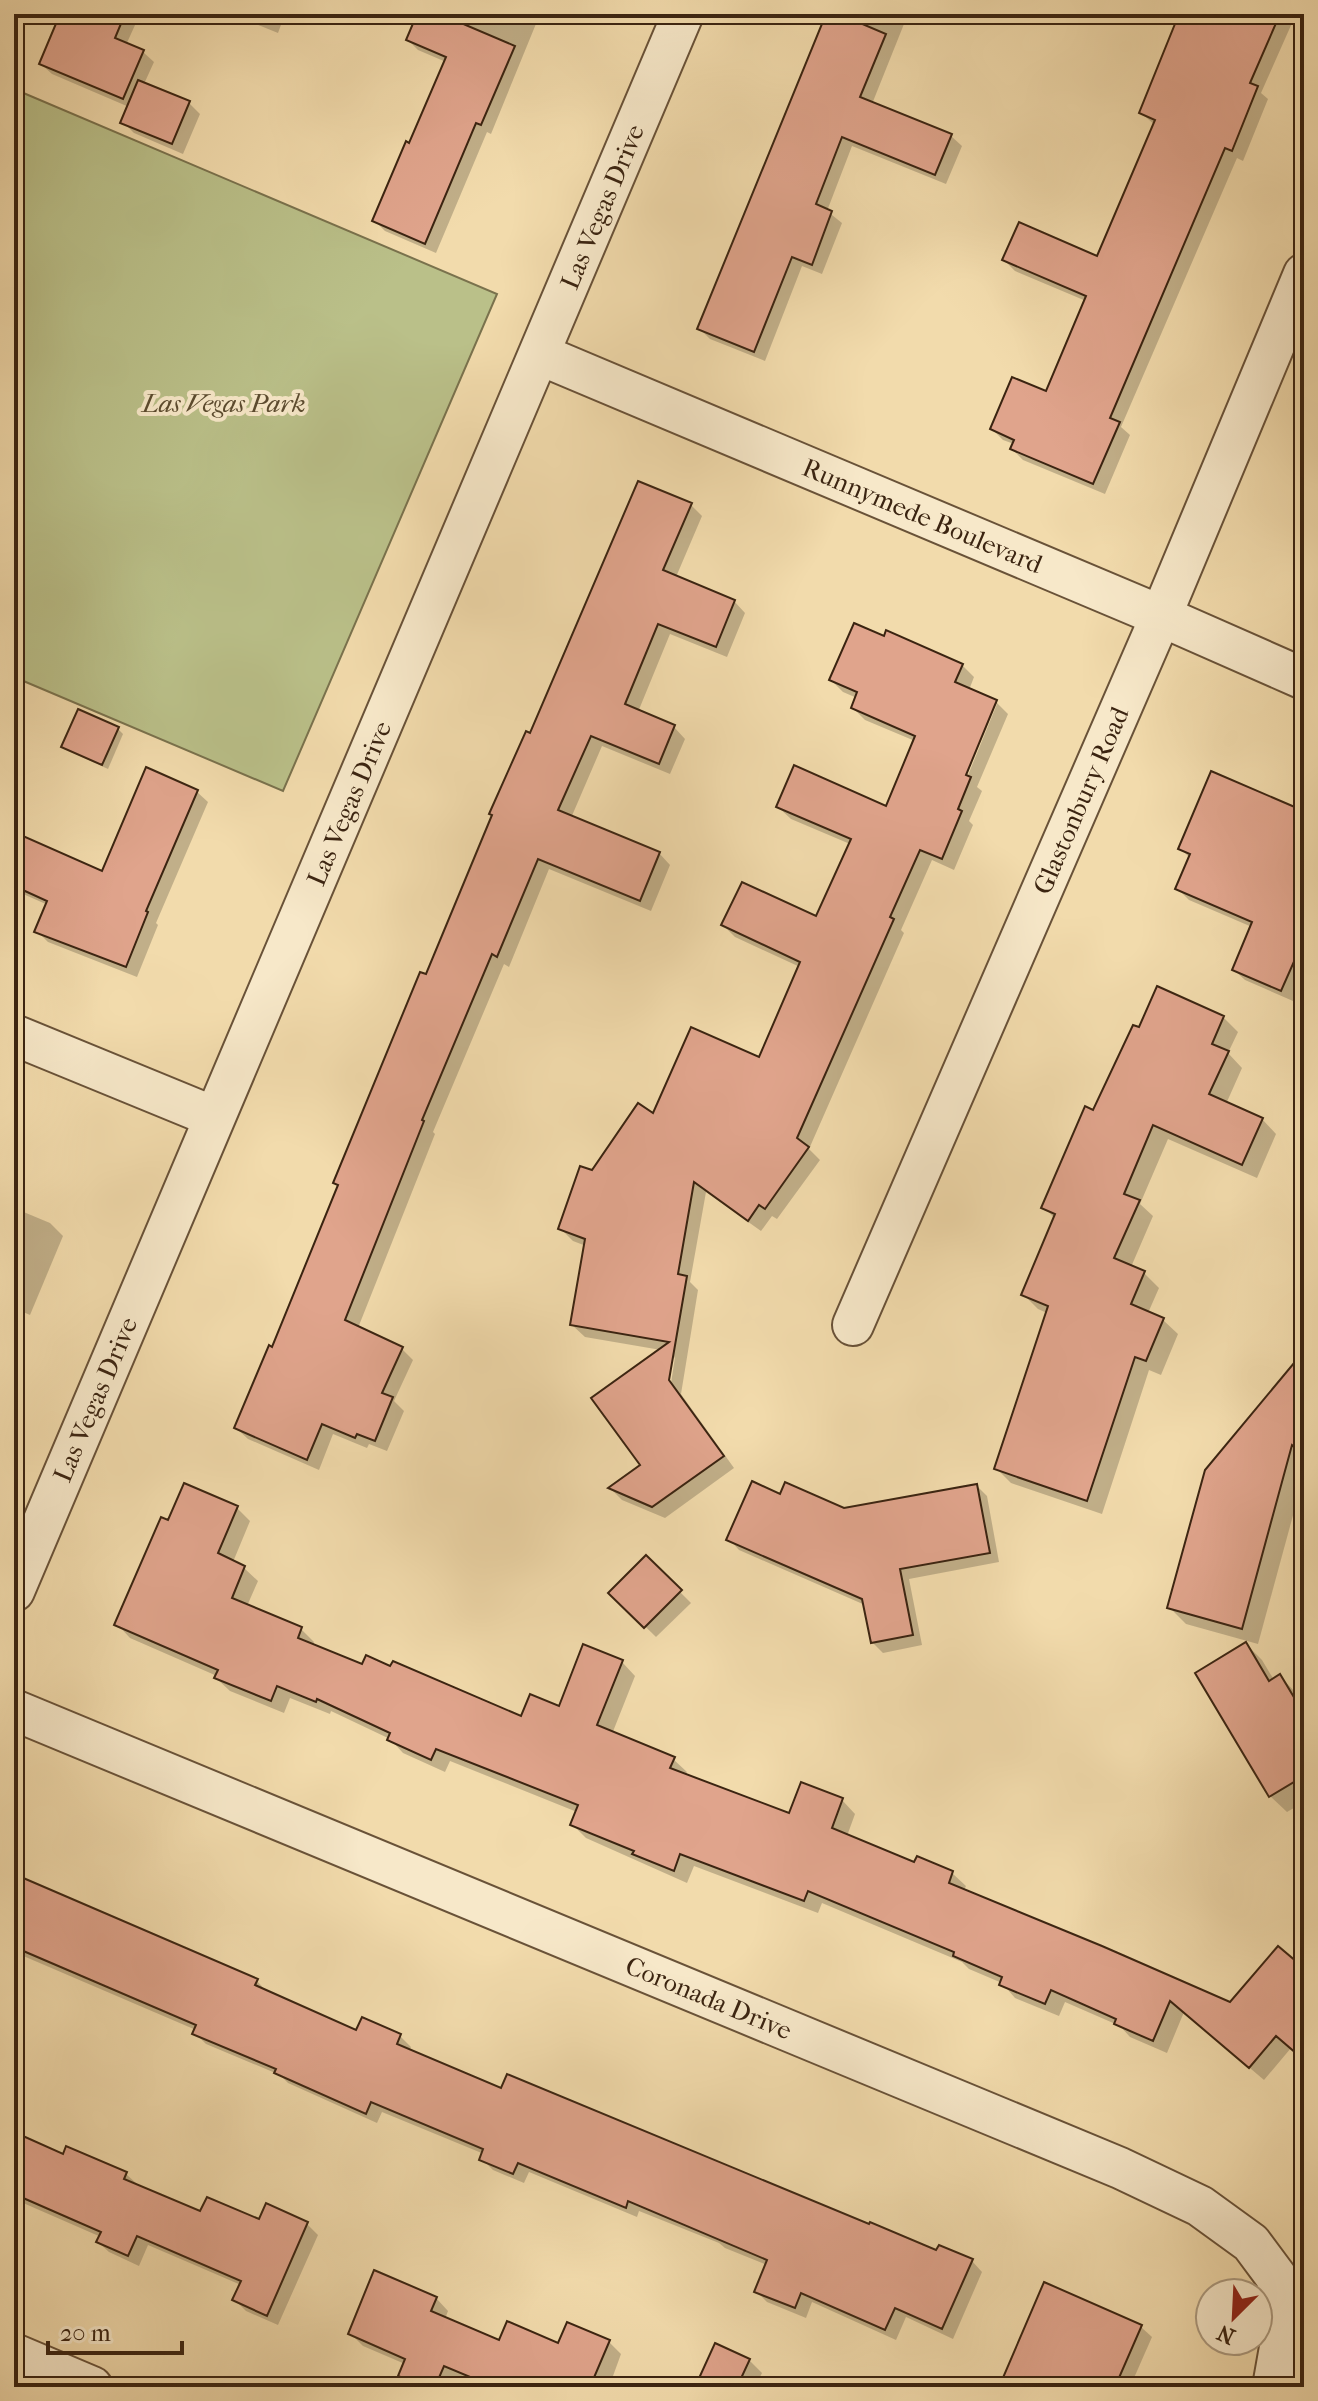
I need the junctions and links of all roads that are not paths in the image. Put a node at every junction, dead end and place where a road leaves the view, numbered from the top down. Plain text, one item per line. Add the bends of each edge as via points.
1 (683, 14) edge
2 (1304, 274) edge
3 (541, 355) junction
4 (1161, 616) junction
5 (1304, 679) edge
6 (14, 1035) edge
7 (214, 1117) junction
8 (853, 1325) dead end
9 (14, 1591) edge
10 (14, 1710) edge
11 (14, 2354) edge
12 (92, 2387) edge
13 (1273, 2387) edge

1 - 3 street, Las Vegas Drive
2 - 4 street, Glastonbury Road
3 - 4 street, Runnymede Boulevard
3 - 7 street, Las Vegas Drive
4 - 5 street, Runnymede Boulevard
4 - 8 street, Glastonbury Road
6 - 7 street
7 - 9 street, Las Vegas Drive
10 - 13 street, Coronada Drive via 1120,2168 1200,2206 1251,2243 1277,2278 1282,2336
11 - 12 street

